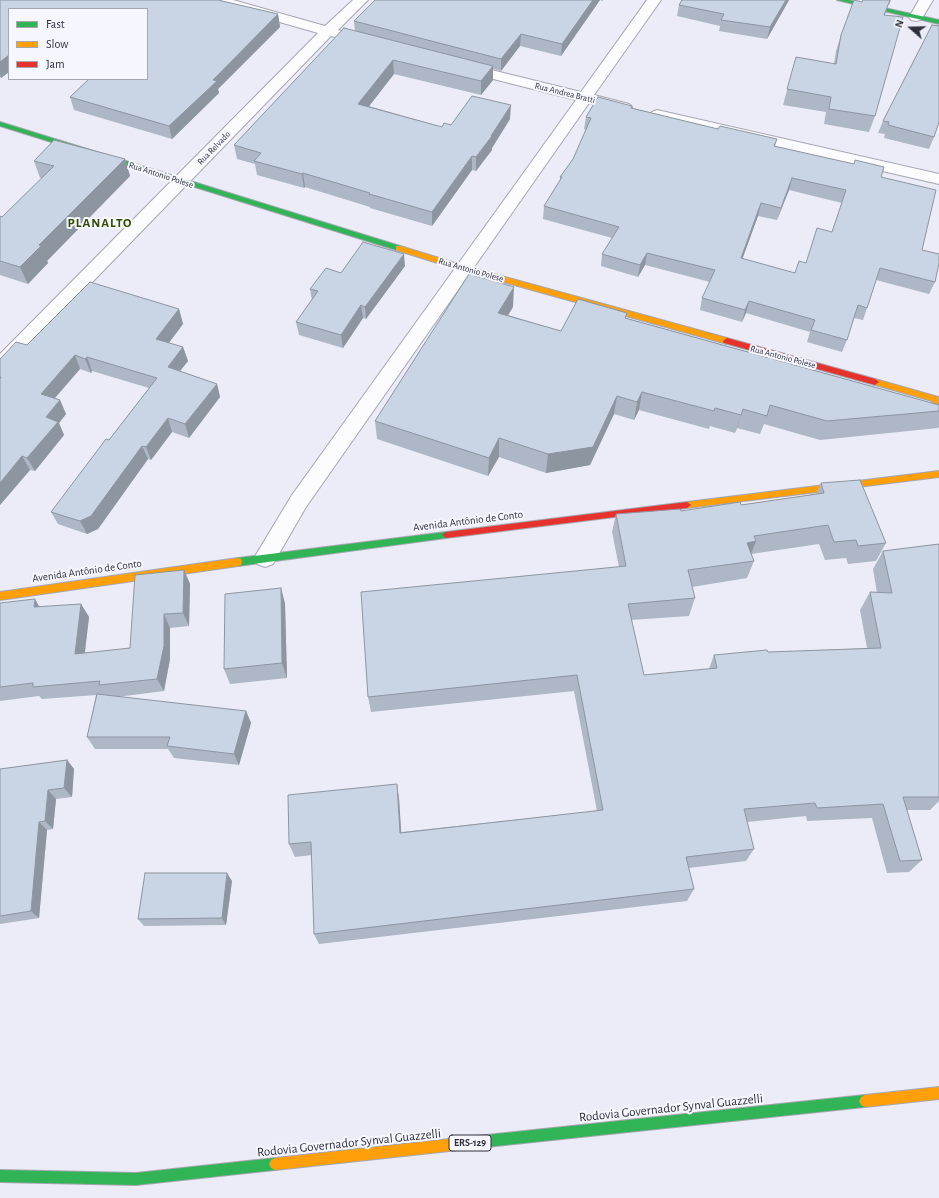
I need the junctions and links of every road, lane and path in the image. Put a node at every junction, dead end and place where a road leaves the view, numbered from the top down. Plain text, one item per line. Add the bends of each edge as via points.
1 (218, 0) edge
2 (361, 0) edge
3 (654, 0) edge
4 (840, 0) edge
5 (926, 0) edge
6 (916, 16) junction
7 (939, 22) edge
8 (327, 32) junction
9 (380, 45) edge
10 (448, 63) edge
11 (584, 98) junction
12 (0, 124) edge
13 (939, 179) edge
14 (182, 180) junction
15 (463, 268) junction
16 (0, 365) edge
17 (939, 410) edge
18 (939, 474) edge
19 (265, 558) junction
20 (0, 596) edge
21 (939, 1092) edge
22 (0, 1176) edge

1 - 8 street
2 - 8 street, Rua Relvado
3 - 11 street
4 - 6 street
5 - 6 street
6 - 7 street
8 - 9 street
8 - 14 street, Rua Relvado
10 - 11 street, Rua Andrea Bratti
11 - 13 street, Rua Andrea Bratti
11 - 15 street
12 - 14 street, Rua Antonio Polese
14 - 15 street, Rua Antonio Polese
14 - 16 street, Rua Relvado
15 - 17 street, Rua Antonio Polese via 935,399
15 - 19 street via 298,501
18 - 19 street, Avenida Antônio de Conto
19 - 20 street, Avenida Antônio de Conto
21 - 22 street, Rodovia Governador Synval Guazzelli / ERS-129 via 136,1179

